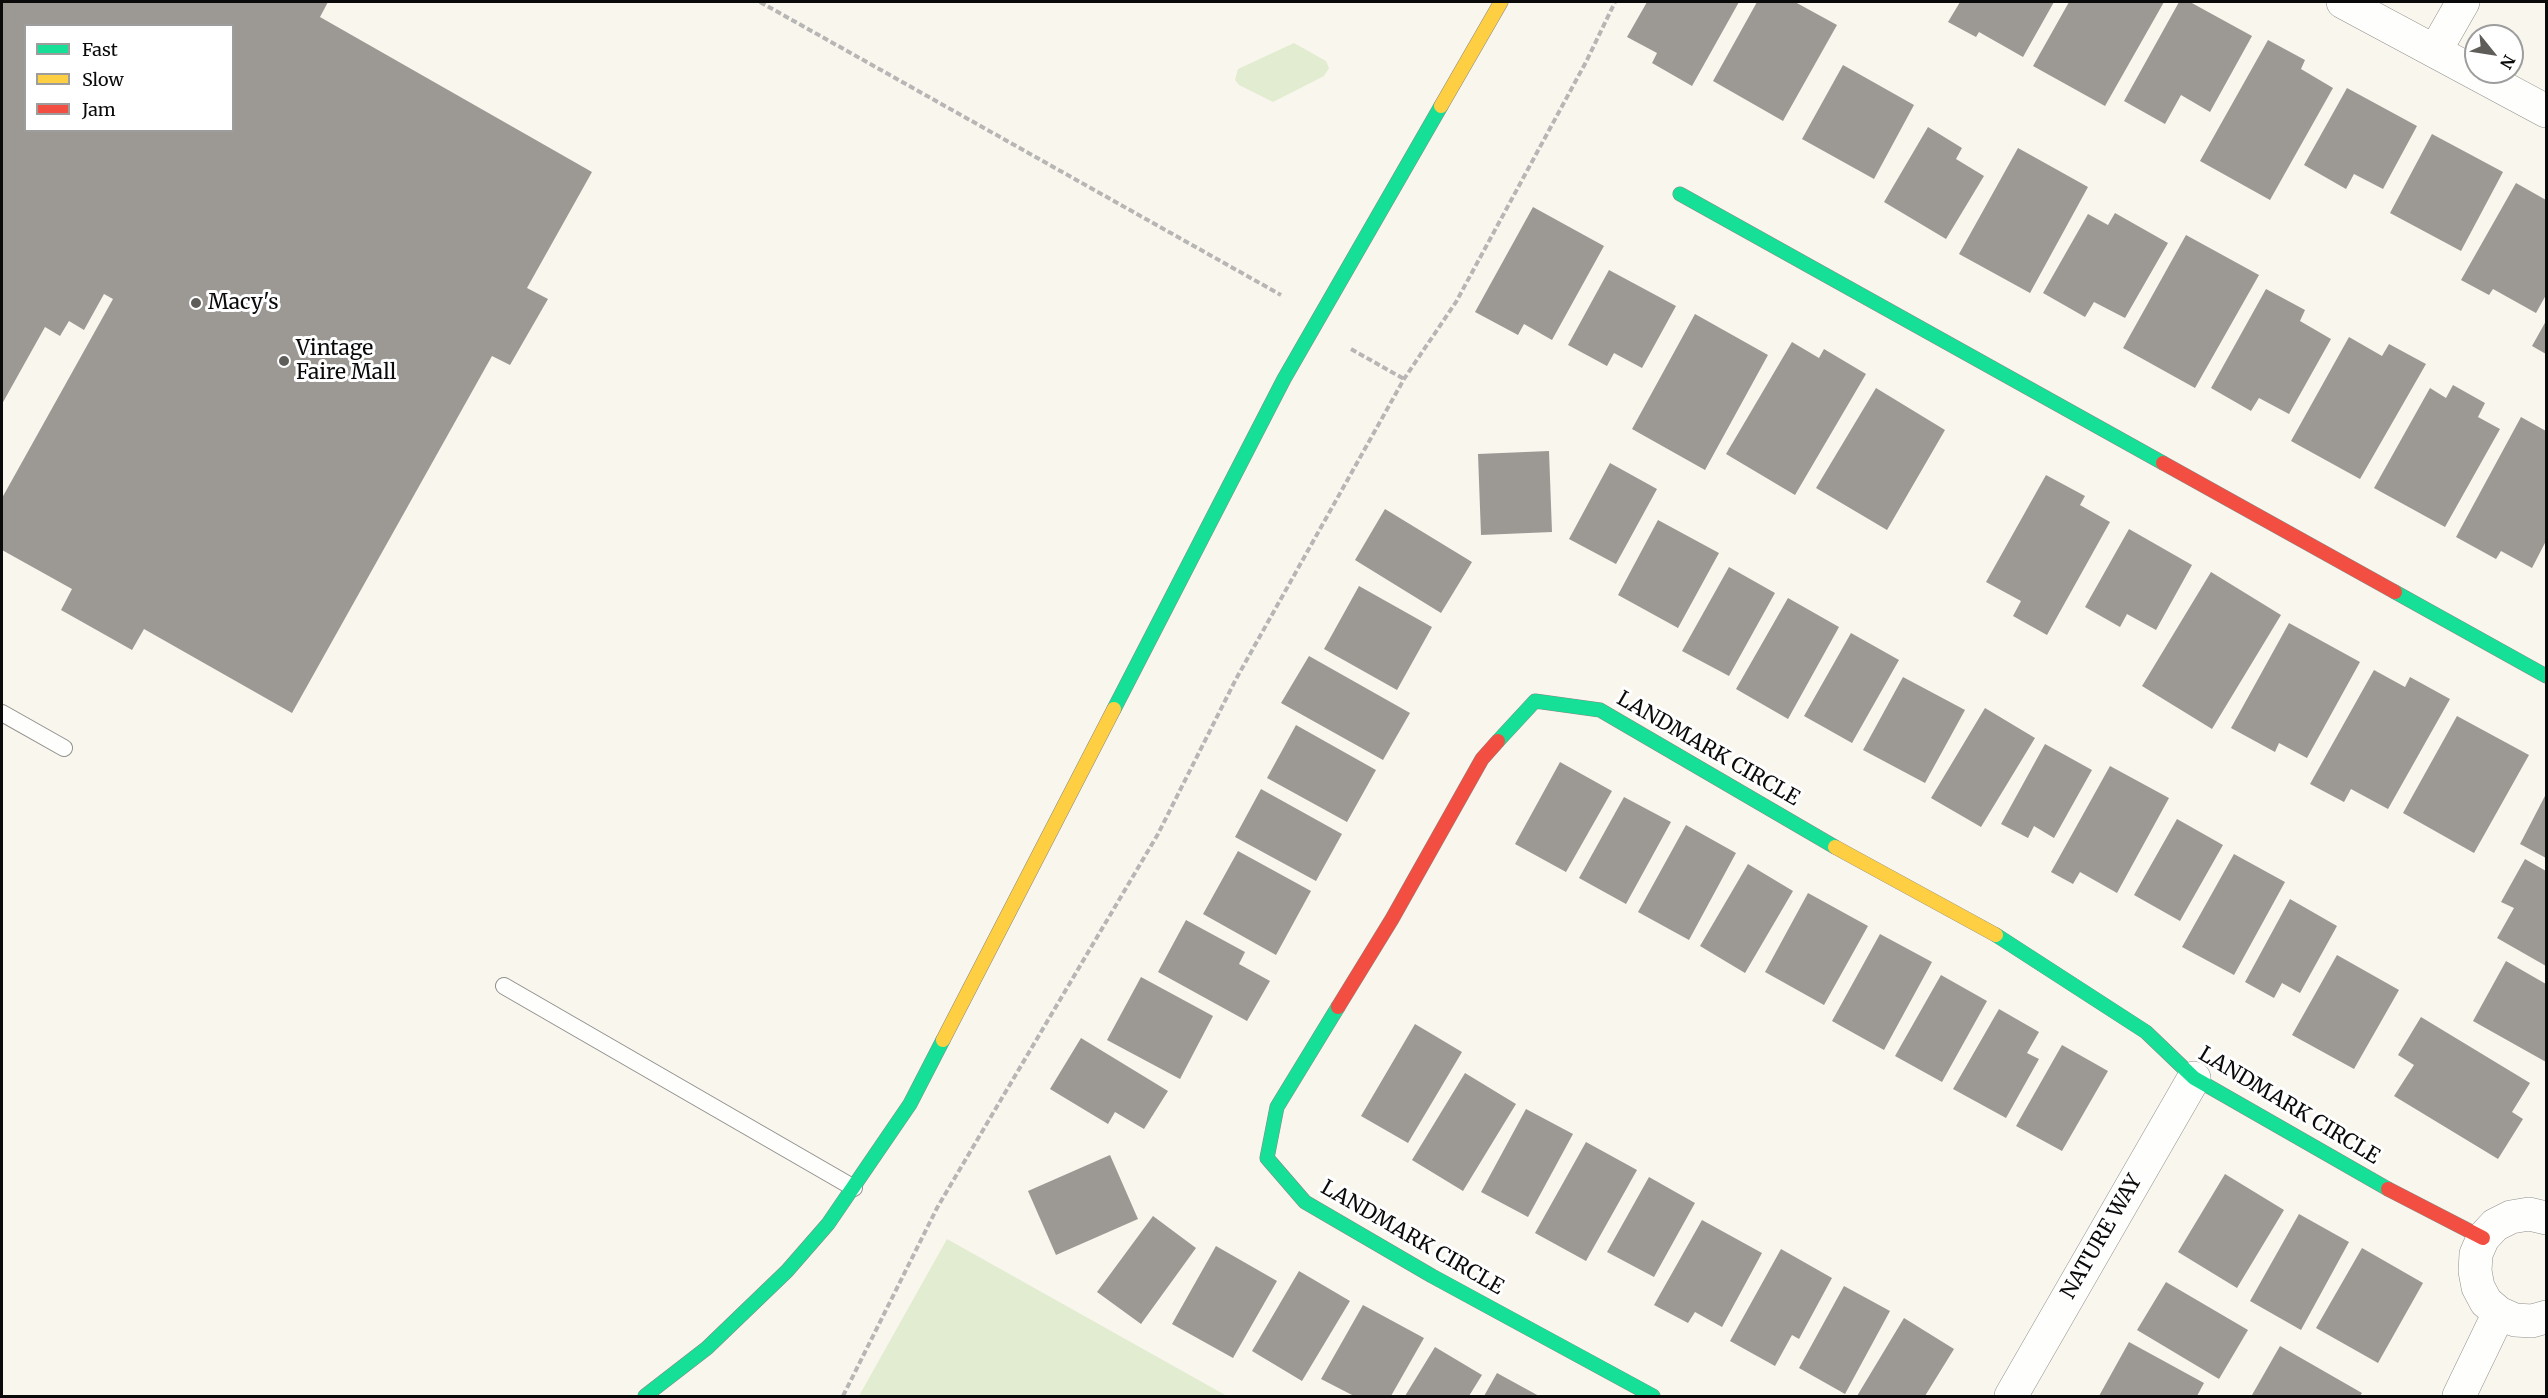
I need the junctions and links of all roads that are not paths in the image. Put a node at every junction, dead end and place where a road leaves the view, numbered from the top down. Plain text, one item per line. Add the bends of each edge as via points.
1 (1501, 2) edge
2 (2343, 2) edge
3 (2463, 2) edge
4 (2435, 51) junction
5 (2547, 111) edge
6 (1680, 194) dead end
7 (2547, 676) edge
8 (2, 712) edge
9 (64, 748) dead end
10 (504, 986) dead end
11 (2193, 1078) junction
12 (854, 1188) junction
13 (2547, 1218) edge
14 (2483, 1238) junction
15 (2499, 1313) junction
16 (2547, 1317) edge
17 (645, 1396) edge
18 (1653, 1396) edge
19 (2011, 1396) edge
20 (2459, 1396) edge

1 - 12 street via 1284,379 910,1104
2 - 4 street
3 - 4 street
4 - 5 street
6 - 7 street
8 - 9 lane
10 - 12 lane
11 - 14 street, LANDMARK CIRCLE via 2367,1178
11 - 18 street, LANDMARK CIRCLE via 2146,1032 1990,931 1801,828 1600,710 1535,700 1482,759 1392,919 1278,1107 1267,1158 1305,1202
11 - 19 street, NATURE WAY
12 - 17 street via 821,1232 742,1316
13 - 14 street via 2529,1214 2511,1217 2495,1225
14 - 15 street via 2476,1254 2478,1287 2486,1302
15 - 16 street via 2515,1320
15 - 20 street

